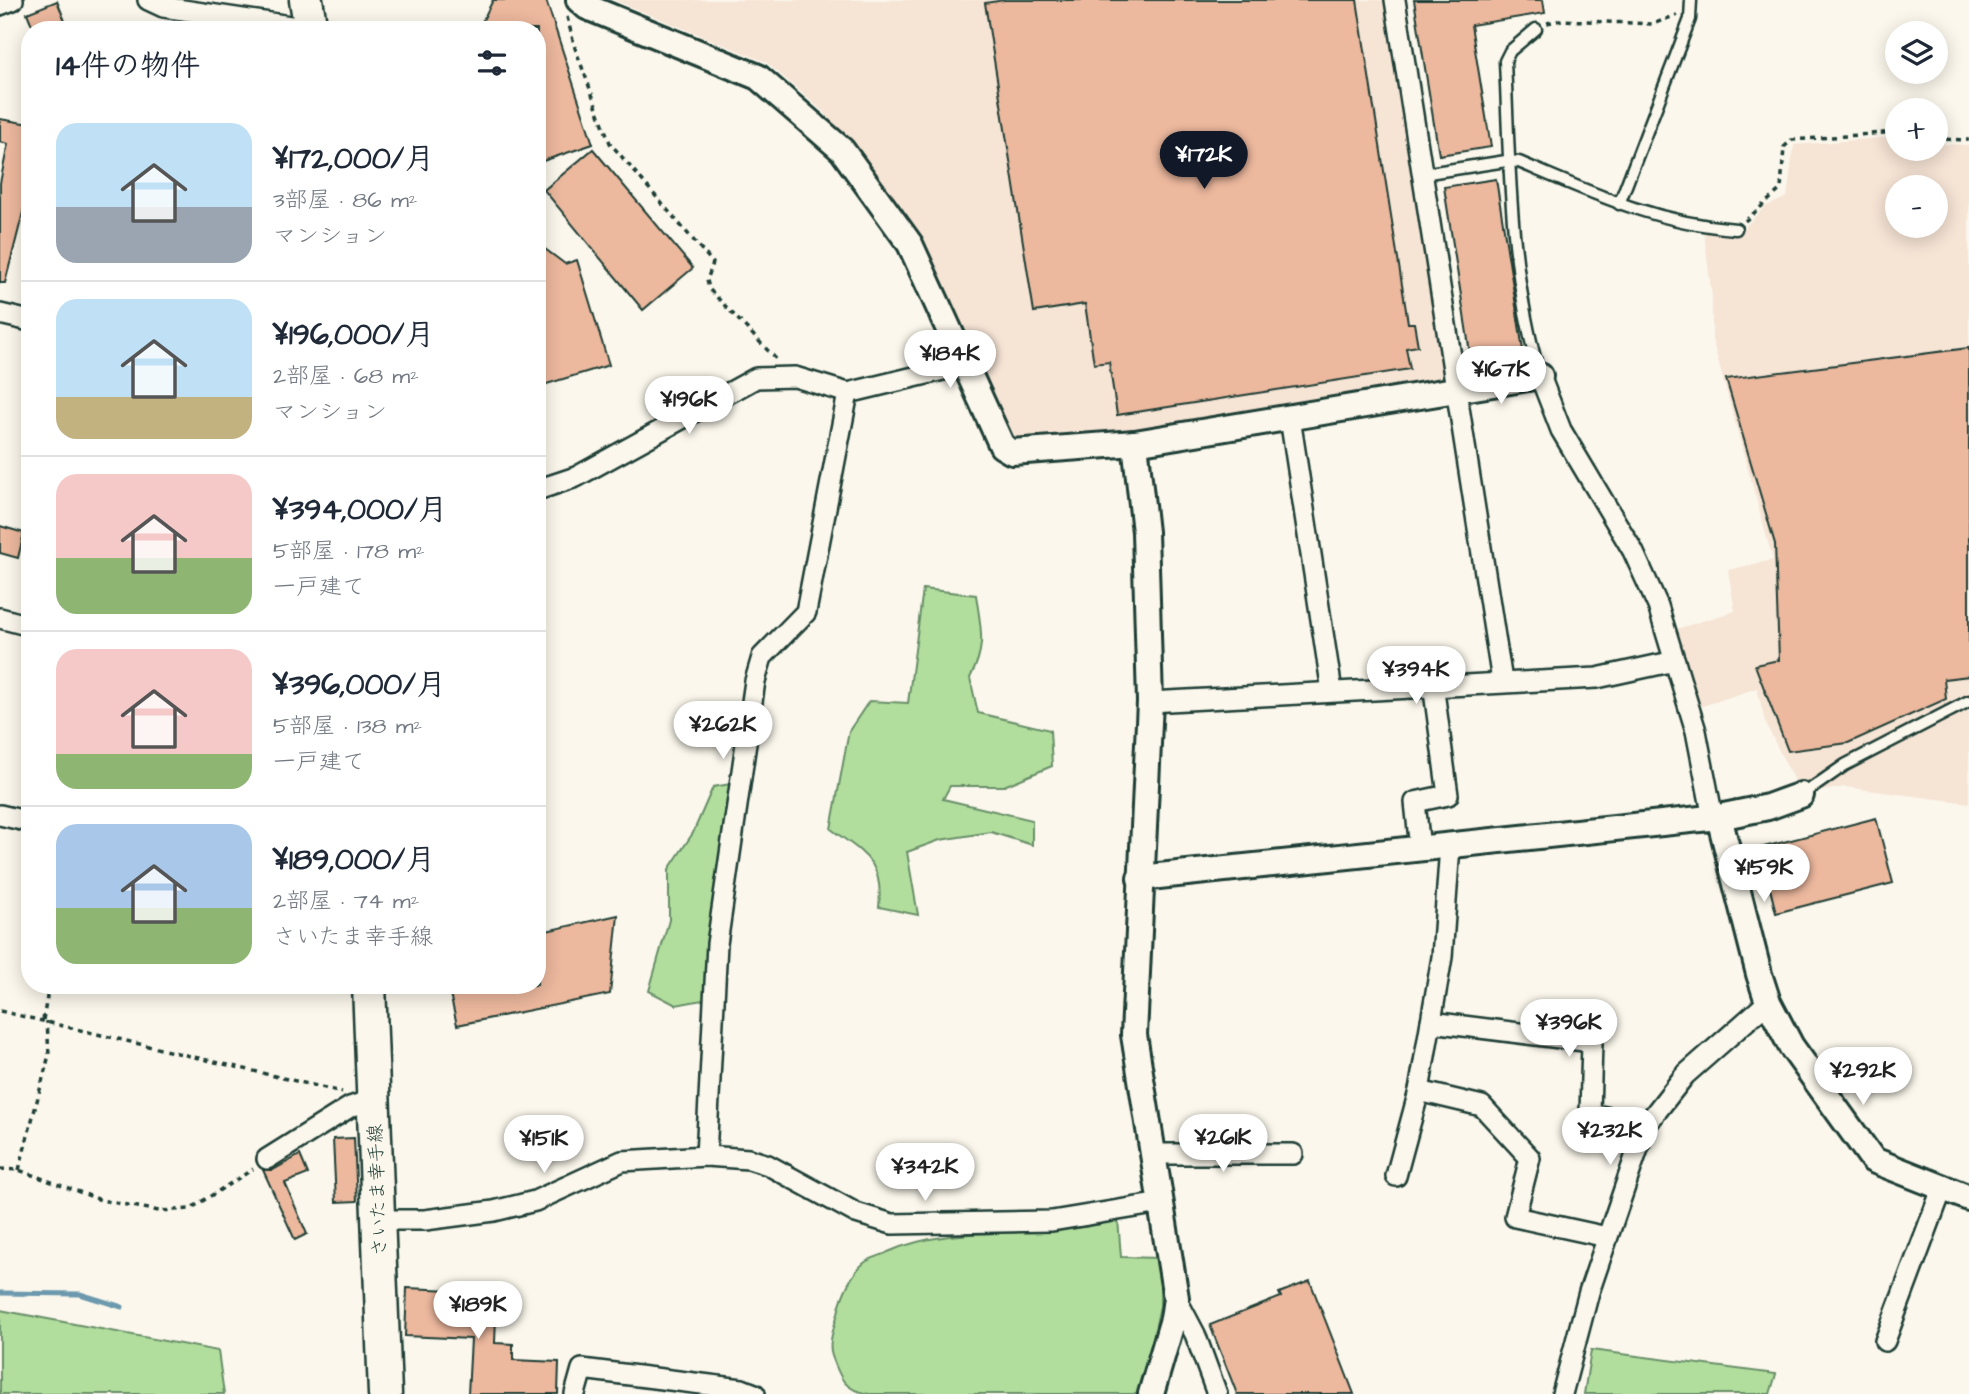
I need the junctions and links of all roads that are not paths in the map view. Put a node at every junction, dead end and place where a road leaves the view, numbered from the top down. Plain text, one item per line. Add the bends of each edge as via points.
1 (13, 0) edge
2 (148, 0) edge
3 (306, 0) edge
4 (1395, 0) edge
5 (572, 4) edge
6 (1691, 4) edge
7 (0, 5) edge
8 (257, 21) edge
9 (310, 21) edge
10 (1536, 29) road end
11 (1506, 161) junction
12 (1422, 174) junction
13 (1619, 204) junction
14 (1736, 229) road end
15 (0, 314) edge
16 (21, 319) edge
17 (962, 362) junction
18 (1540, 376) junction
19 (1455, 391) junction
20 (848, 393) junction
21 (1290, 418) junction
22 (1135, 443) junction
23 (546, 487) edge
24 (0, 618) edge
25 (21, 624) edge
26 (1675, 661) junction
27 (1502, 681) junction
28 (1433, 684) junction
29 (1332, 691) junction
30 (1969, 701) edge
31 (1150, 702) junction
32 (1801, 796) joint
33 (0, 815) edge
34 (1716, 818) junction
35 (21, 820) edge
36 (1450, 846) junction
37 (1420, 849) junction
38 (1140, 878) junction
39 (369, 994) edge
40 (1768, 1002) junction
41 (1431, 1022) junction
42 (1419, 1090) junction
43 (374, 1100) junction
44 (1646, 1125) junction
45 (1153, 1154) junction
46 (1293, 1154) dead end
47 (706, 1156) junction
48 (267, 1159) road end
49 (1396, 1177) dead end
50 (1942, 1189) junction
51 (1969, 1198) edge
52 (1161, 1203) junction
53 (379, 1220) junction
54 (1607, 1237) junction
55 (1176, 1298) junction
56 (1885, 1341) dead end
57 (385, 1394) edge
58 (575, 1394) edge
59 (755, 1394) edge
60 (1151, 1394) edge
61 (1217, 1394) edge
62 (1562, 1394) edge

1 - 7 street
2 - 8 street via 163,7
3 - 9 main road
4 - 12 street
5 - 17 street via 758,77 842,150 910,244
6 - 13 lane via 1690,19
10 - 11 lane via 1504,61
11 - 12 lane
11 - 13 lane via 1519,162
11 - 18 lane via 1528,334
12 - 19 street
13 - 14 lane via 1692,226
15 - 16 street
17 - 20 street
17 - 22 street via 1002,446 1012,452
18 - 19 street
18 - 26 street via 1562,430 1633,551 1658,606
19 - 21 street
19 - 27 street
20 - 23 street via 784,376 756,378 576,477
20 - 47 street via 806,612 762,657 755,681 717,944
21 - 22 street
21 - 29 street
22 - 31 street via 1145,532
24 - 25 street
26 - 27 street via 1597,678
26 - 34 street
27 - 28 street
28 - 29 street
28 - 37 street via 1448,796 1415,802
29 - 31 street
30 - 32 lane via 1845,765
31 - 38 street
32 - 34 street
33 - 35 street
34 - 36 street
34 - 40 street
36 - 37 street
36 - 41 street via 1442,957
37 - 38 street
38 - 45 street via 1134,1035
39 - 43 main road, さいたま幸手線
40 - 44 street via 1685,1075
40 - 50 street via 1791,1045 1873,1160
41 - 42 street
41 - 44 street via 1592,1042 1590,1114
42 - 49 street
42 - 54 street via 1482,1106 1530,1158 1515,1217
43 - 48 street via 350,1107
43 - 53 main road, さいたま幸手線
44 - 54 street
45 - 46 street
45 - 52 street
47 - 52 street via 749,1158 856,1213 892,1224 1052,1221
47 - 53 street via 622,1161 534,1201 494,1211 425,1220
50 - 51 street
50 - 56 street
52 - 55 street
53 - 57 main road, さいたま幸手線
54 - 62 street
55 - 60 street
55 - 61 street
58 - 59 street via 582,1368

